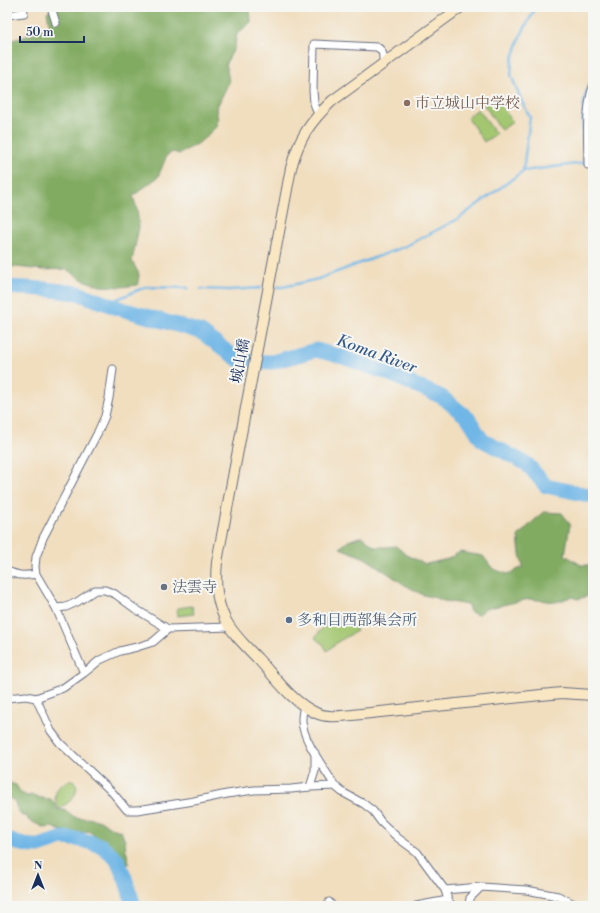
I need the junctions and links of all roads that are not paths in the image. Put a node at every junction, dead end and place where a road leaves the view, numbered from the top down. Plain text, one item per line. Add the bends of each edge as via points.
1 (23, 7) edge
2 (51, 7) edge
3 (461, 7) edge
4 (7, 15) edge
5 (56, 23) dead end
6 (383, 64) junction
7 (593, 87) edge
8 (318, 114) junction
9 (588, 164) dead end
10 (113, 369) dead end
11 (7, 571) edge
12 (36, 574) junction
13 (56, 608) junction
14 (230, 627) junction
15 (168, 629) junction
16 (84, 673) junction
17 (593, 694) edge
18 (7, 698) edge
19 (36, 698) junction
20 (304, 706) junction
21 (315, 753) junction
22 (335, 786) junction
23 (310, 787) junction
24 (481, 887) junction
25 (445, 890) junction
26 (450, 903) edge
27 (416, 906) edge
28 (469, 906) edge
29 (578, 906) edge

1 - 4 street via 24,13
2 - 5 street
3 - 6 street, 城山橋
6 - 8 street, 城山橋
6 - 8 street via 383,52 377,47 314,44 313,91
7 - 9 street via 589,101
8 - 14 street, 城山橋 via 301,140 291,168 217,562 218,600
10 - 12 street via 105,416 43,538 36,557
11 - 12 street via 25,576
12 - 13 street
13 - 15 street via 66,607 96,590 105,590
13 - 16 street
14 - 15 street
14 - 20 street, 城山橋 via 292,697
15 - 16 street via 153,642 120,651 100,660
16 - 19 street via 62,688
17 - 20 street, 城山橋 via 541,695 330,716 317,714
18 - 19 street
19 - 23 street via 51,731 60,743 112,792 127,810 254,790
20 - 21 street via 303,730
21 - 22 street
21 - 23 street via 315,771
22 - 23 street
22 - 25 street via 373,811 398,838 417,852
24 - 25 street
24 - 28 street via 470,898
24 - 29 street via 543,892
25 - 26 street
26 - 27 street

